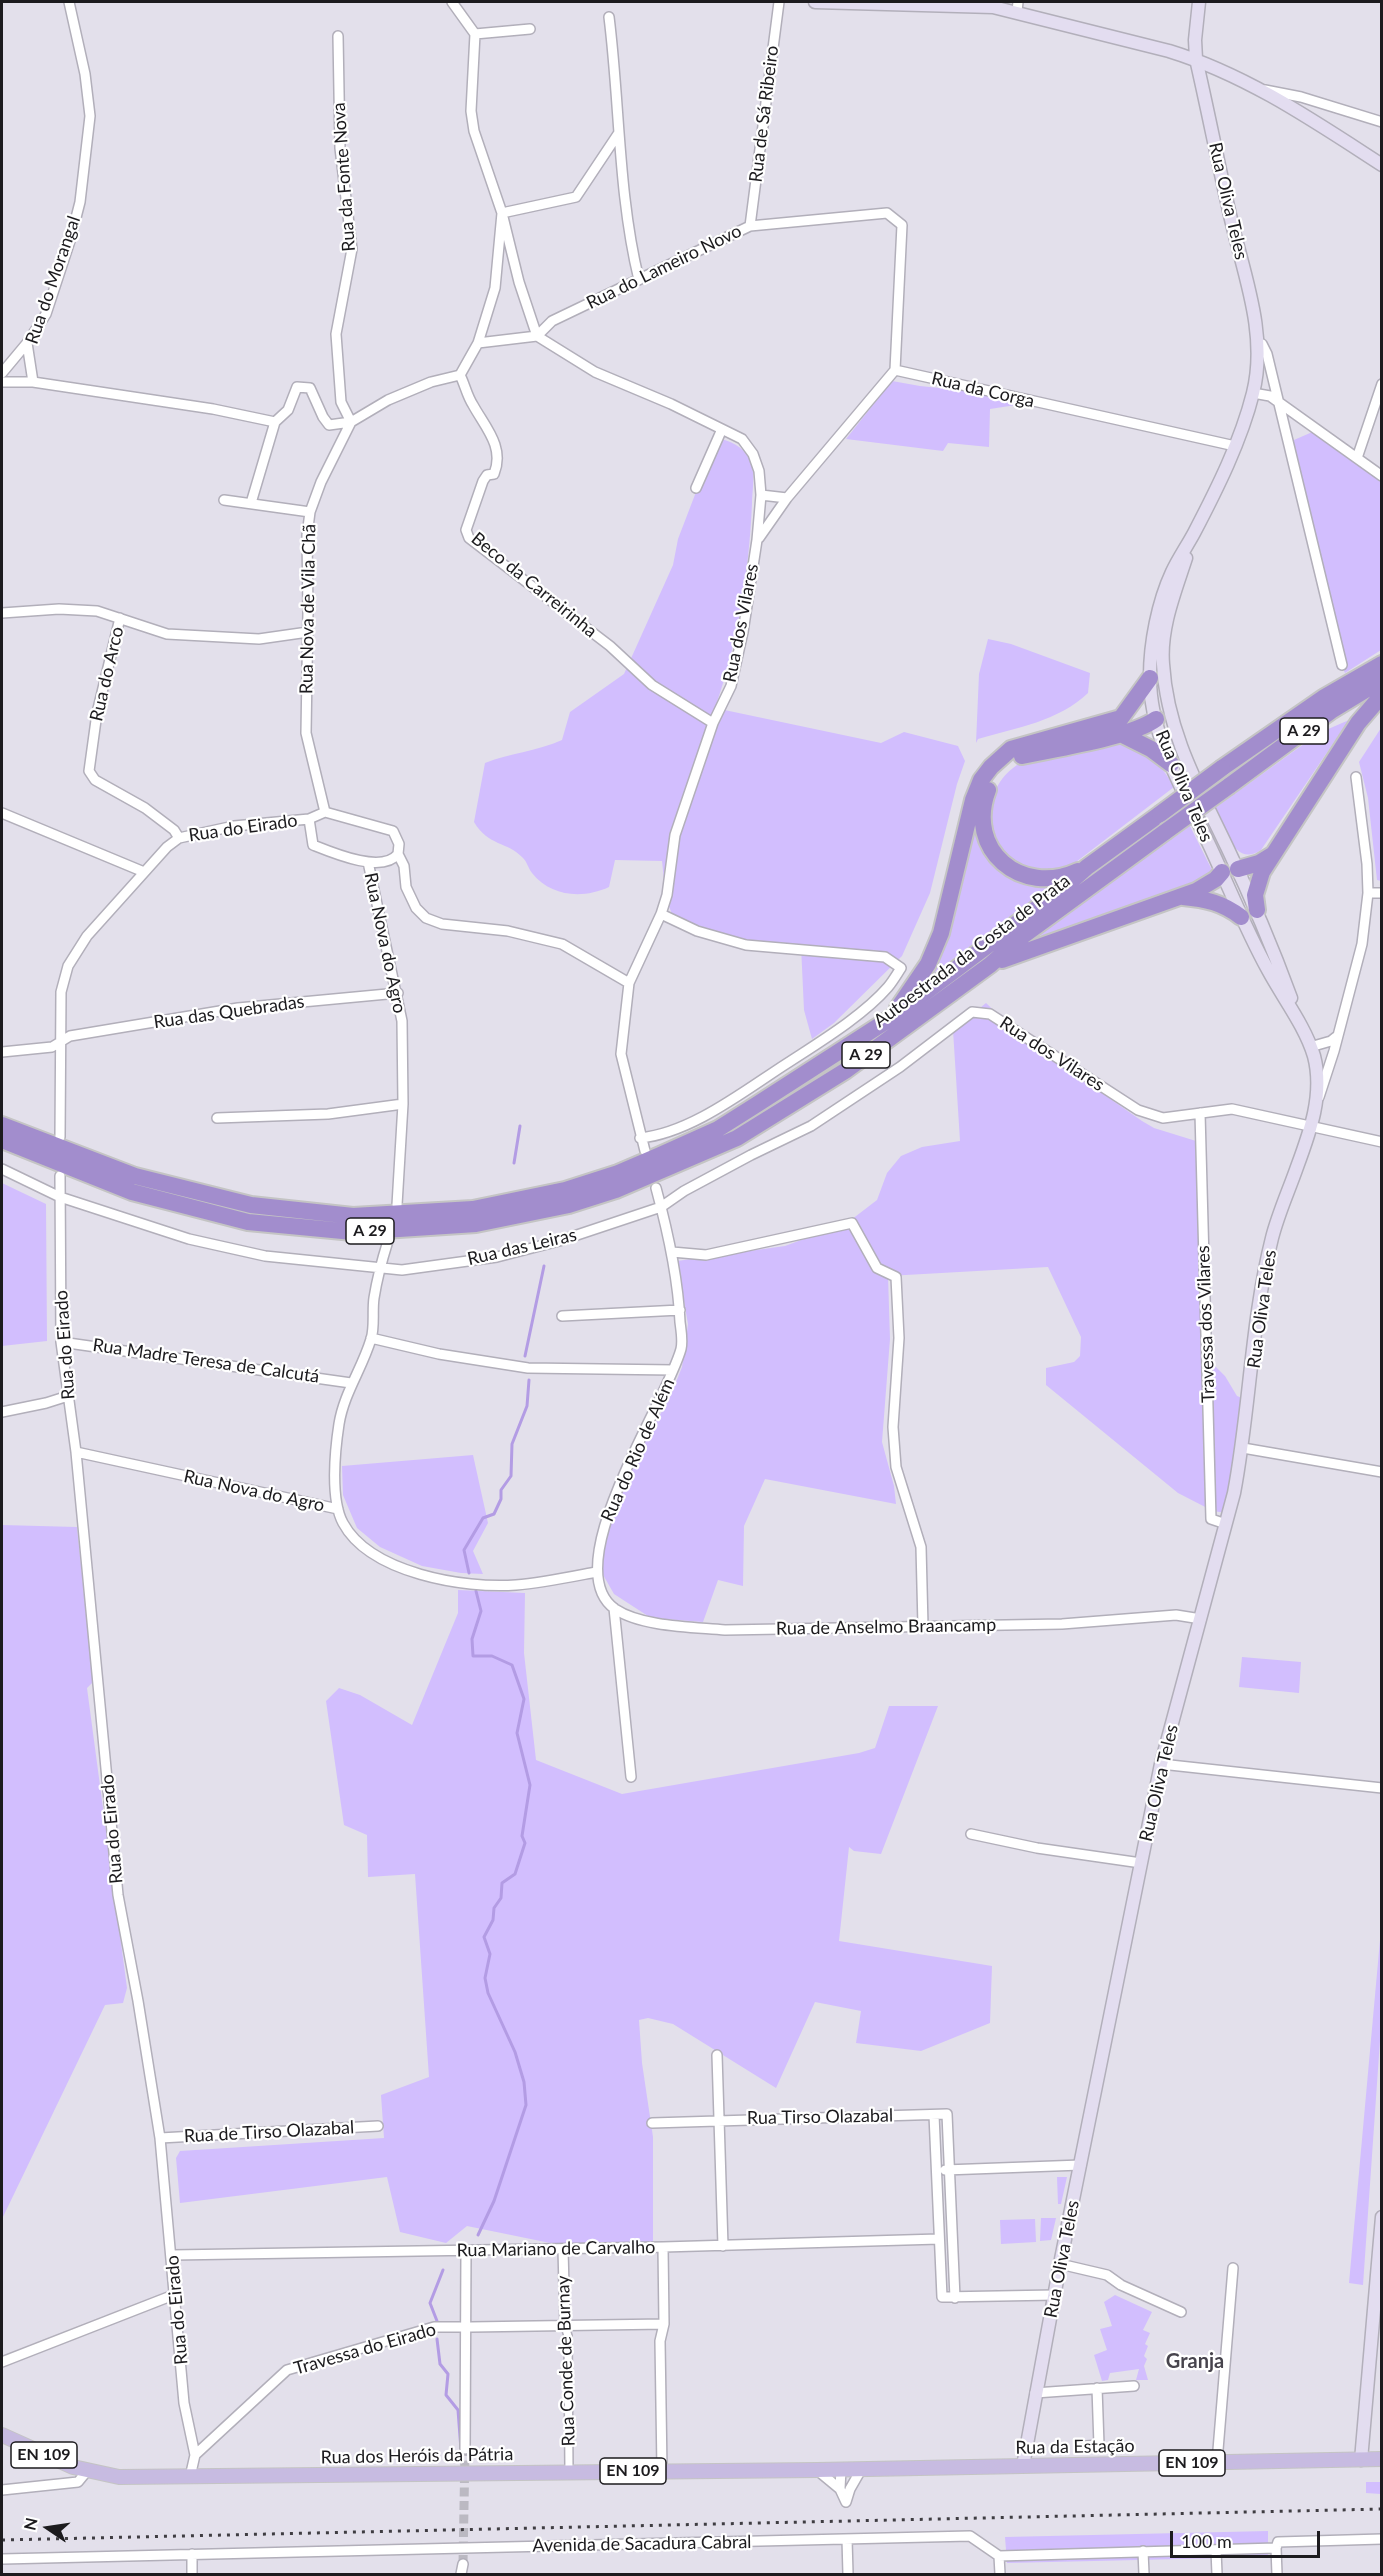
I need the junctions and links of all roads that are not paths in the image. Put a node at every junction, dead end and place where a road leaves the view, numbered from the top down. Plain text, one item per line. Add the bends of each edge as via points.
1 (69, 2) edge
2 (452, 2) edge
3 (779, 2) edge
4 (816, 2) edge
5 (1199, 2) edge
6 (1017, 6) edge
7 (609, 17) dead end
8 (530, 29) dead end
9 (475, 34) junction
10 (338, 36) dead end
11 (1197, 59) junction
12 (1262, 90) junction
13 (1382, 122) edge
14 (618, 134) junction
15 (1382, 165) edge
16 (502, 213) junction
17 (750, 226) junction
18 (639, 280) junction
19 (537, 336) junction
20 (1257, 342) junction
21 (27, 343) junction
22 (478, 343) junction
23 (895, 370) junction
24 (2, 374) edge
25 (460, 375) junction
26 (2, 382) edge
27 (33, 382) junction
28 (1382, 384) edge
29 (1253, 393) junction
30 (1277, 401) junction
31 (274, 422) junction
32 (351, 422) junction
33 (722, 429) junction
34 (1235, 446) junction
35 (1357, 458) junction
36 (1382, 476) edge
37 (696, 488) dead end
38 (761, 495) junction
39 (787, 498) junction
40 (224, 500) dead end
41 (251, 503) junction
42 (310, 512) junction
43 (1194, 532) junction
44 (758, 540) junction
45 (2, 613) edge
46 (120, 618) junction
47 (308, 632) junction
48 (1382, 664) edge
49 (1342, 665) dead end
50 (1150, 678) junction
51 (1382, 680) edge
52 (1382, 694) edge
53 (1167, 702) junction
54 (1156, 719) junction
55 (713, 723) junction
56 (1120, 726) junction
57 (1174, 731) junction
58 (1171, 764) junction
59 (1356, 777) dead end
60 (325, 812) junction
61 (2, 813) edge
62 (309, 819) junction
63 (179, 838) junction
64 (1274, 853) junction
65 (398, 854) junction
66 (368, 862) junction
67 (1087, 867) junction
68 (1228, 868) junction
69 (144, 872) junction
70 (1368, 893) junction
71 (1382, 893) edge
72 (1179, 896) junction
73 (661, 914) junction
74 (1249, 914) junction
75 (990, 965) junction
76 (629, 983) junction
77 (398, 993) junction
78 (891, 1018) junction
79 (61, 1041) junction
80 (1336, 1042) junction
81 (1312, 1051) junction
82 (2, 1052) edge
83 (403, 1104) junction
84 (1316, 1106) junction
85 (1200, 1113) junction
86 (217, 1118) dead end
87 (2, 1125) edge
88 (1311, 1125) junction
89 (60, 1137) dead end
90 (640, 1138) junction
91 (2, 1140) edge
92 (1382, 1142) edge
93 (645, 1150) dead end
94 (2, 1168) edge
95 (60, 1176) dead end
96 (656, 1188) dead end
97 (60, 1197) junction
98 (397, 1205) dead end
99 (662, 1208) junction
100 (388, 1241) dead end
101 (672, 1252) junction
102 (379, 1269) junction
103 (680, 1310) junction
104 (562, 1316) dead end
105 (371, 1338) junction
106 (61, 1342) junction
107 (673, 1370) junction
108 (351, 1383) junction
109 (68, 1396) junction
110 (2, 1413) edge
111 (1243, 1448) junction
112 (76, 1452) junction
113 (1382, 1472) edge
114 (338, 1509) junction
115 (1226, 1524) junction
116 (596, 1572) junction
117 (614, 1608) junction
118 (1201, 1619) junction
119 (922, 1626) junction
120 (1161, 1764) junction
121 (631, 1777) dead end
122 (1382, 1788) edge
123 (971, 1834) dead end
124 (1141, 1863) junction
125 (717, 2055) dead end
126 (934, 2115) junction
127 (718, 2120) junction
128 (652, 2123) dead end
129 (378, 2126) dead end
130 (160, 2138) junction
131 (1081, 2164) junction
132 (937, 2169) junction
133 (949, 2170) junction
134 (1382, 2217) edge
135 (939, 2239) junction
136 (723, 2246) junction
137 (663, 2247) junction
138 (564, 2249) junction
139 (466, 2251) junction
140 (172, 2255) junction
141 (1060, 2264) junction
142 (1233, 2268) dead end
143 (176, 2294) junction
144 (1055, 2295) junction
145 (955, 2298) junction
146 (1181, 2312) dead end
147 (664, 2324) junction
148 (460, 2326) dead end
149 (566, 2326) junction
150 (471, 2327) dead end
151 (1377, 2356) edge
152 (2, 2362) edge
153 (1134, 2386) dead end
154 (1097, 2388) junction
155 (1035, 2393) junction
156 (2, 2435) edge
157 (1086, 2446) dead end
158 (465, 2449) tunnel mouth
159 (195, 2455) junction
160 (1382, 2459) edge
161 (1361, 2460) junction
162 (1217, 2462) junction
163 (1023, 2466) junction
164 (862, 2468) junction
165 (841, 2469) junction
166 (662, 2470) junction
167 (817, 2470) junction
168 (87, 2471) junction
169 (569, 2472) junction
170 (190, 2477) junction
171 (845, 2489) junction
172 (2, 2490) edge
173 (847, 2539) junction
174 (1382, 2539) edge
175 (1277, 2546) junction
176 (1216, 2550) junction
177 (1143, 2551) junction
178 (192, 2554) junction
179 (999, 2556) junction
180 (2, 2559) edge
181 (463, 2564) tunnel mouth
182 (192, 2574) edge
183 (461, 2574) edge
184 (848, 2574) edge
185 (1000, 2574) edge
186 (1144, 2574) edge
187 (1216, 2574) edge
188 (1277, 2574) edge

1 - 21 street, Rua do Morangal via 86,74 90,116 87,153 70,242 46,314
2 - 9 street
3 - 17 street, Rua de Sá Ribeiro
4 - 6 main road
5 - 11 main road, Rua Oliva Teles
6 - 11 main road
7 - 14 street via 619,104
8 - 9 street
9 - 16 street via 471,111 474,131
10 - 32 street, Rua da Fonte Nova via 340,148 352,249 336,334 341,402
11 - 12 main road
11 - 20 main road, Rua Oliva Teles via 1252,296
12 - 13 street via 1301,97
12 - 15 main road
14 - 16 street via 576,196
14 - 18 street via 631,249
16 - 19 street
16 - 22 street via 495,288
17 - 18 street, Rua do Lameiro Novo
17 - 23 street, Rua do Lameiro Novo via 887,213 902,225
18 - 19 street, Rua do Lameiro Novo via 552,321
19 - 22 street
19 - 33 street via 595,372
20 - 29 main road, Rua Oliva Teles
20 - 30 street, Rua Oliva Teles via 1267,354
21 - 24 street
21 - 27 street, Rua do Morangal
22 - 25 street
23 - 34 street, Rua da Corga
23 - 39 street
25 - 32 street via 388,400
25 - 55 street, Beco da Carreirinha via 472,405 494,437 497,454 494,474 483,481 466,530 469,538 610,646 652,686
26 - 27 street
27 - 31 street
28 - 35 street
29 - 30 street
29 - 34 main road, Rua Oliva Teles
30 - 35 street
30 - 49 street, Rua Oliva Teles
31 - 32 street via 288,410 297,387 310,388 330,425
31 - 41 street
32 - 42 street, Rua Nova de Vila Chã
33 - 37 street
33 - 38 street via 742,439 753,454
34 - 43 main road, Rua Oliva Teles
35 - 36 street
38 - 39 street
38 - 44 street
39 - 44 street
40 - 41 street
41 - 42 street
42 - 47 street, Rua Nova de Vila Chã
43 - 50 main road, Rua Oliva Teles via 1162,598
43 - 53 main road, Rua Oliva Teles via 1164,638 1162,663
44 - 55 street, Rua dos Vilares via 731,686
45 - 46 street via 59,609 97,611
46 - 47 street, Rua do Arco via 167,634 259,639
46 - 63 street, Rua do Arco via 96,713 89,771 95,780 145,808
47 - 60 street, Rua Nova de Vila Chã via 306,733
48 - 67 highway, Autoestrada da Costa de Prata / A 29, bridge via 1323,698
50 - 54 main road, Rua Oliva Teles
50 - 56 highway
51 - 75 highway, Autoestrada da Costa de Prata / A 29, bridge via 1331,711 1024,935
52 - 64 highway via 1358,723
53 - 54 main road
53 - 57 main road, Rua Oliva Teles
54 - 56 highway via 1148,725
54 - 57 main road
54 - 58 main road, Rua Oliva Teles
55 - 73 street, Rua dos Vilares via 675,835
56 - 58 highway
56 - 67 highway via 1019,757 989,786 982,804 987,840 996,857 1010,870 1049,879
56 - 78 highway via 1011,749 991,766 973,800 941,933 928,964
57 - 68 main road, Rua Oliva Teles via 1224,840
58 - 68 main road, Rua Oliva Teles via 1211,848
59 - 70 street, Rua Oliva Teles
60 - 62 street, Rua do Eirado
60 - 65 street via 393,831 399,844
61 - 69 street
62 - 63 street, Rua do Eirado via 234,826
62 - 66 street via 313,845
63 - 69 street, Rua do Eirado
64 - 68 highway via 1258,863
64 - 74 highway via 1262,872
65 - 66 street via 380,863
65 - 76 street via 404,866 406,887 426,918 562,944
66 - 77 street, Rua Nova do Agro
67 - 78 highway, Autoestrada da Costa de Prata / A 29
68 - 72 highway via 1196,891
68 - 74 main road, Rua Oliva Teles
69 - 79 street, Rua do Eirado via 87,936 68,966 61,992
70 - 71 street
70 - 80 street, Rua Oliva Teles via 1362,944
72 - 74 highway via 1211,900
72 - 75 highway
73 - 76 street
73 - 90 street via 697,932 746,945 885,957 901,968 888,987 838,1030 724,1104 657,1137
74 - 81 main road, Rua Oliva Teles via 1267,969
75 - 91 highway, Autoestrada da Costa de Prata / A 29 via 845,1071 737,1138 616,1190 476,1224 353,1232 248,1222 132,1192
76 - 90 street via 621,1054
77 - 79 street, Rua das Quebradas via 238,1008 70,1036
77 - 83 street, Rua Nova do Agro
78 - 87 highway, Autoestrada da Costa de Prata / A 29 via 717,1129 618,1173 565,1190 473,1209 353,1216 251,1205 135,1176
79 - 82 street, Rua das Quebradas via 52,1047
79 - 89 street, Rua do Eirado
80 - 81 street via 1327,1053
80 - 84 street, Rua Oliva Teles
81 - 84 main road, Rua Oliva Teles via 1318,1076
83 - 86 street via 328,1114
83 - 98 street, Rua Nova do Agro
84 - 88 main road, Rua Oliva Teles
85 - 88 street, Rua dos Vilares via 1232,1108
85 - 99 street, Rua dos Vilares via 1163,1118 1137,1110 990,1014 972,1012 900,1067 811,1126 722,1170
85 - 115 street, Travessa dos Vilares via 1211,1519
88 - 92 street, Rua dos Vilares
88 - 111 main road, Rua Oliva Teles via 1273,1234 1266,1266
90 - 93 street
94 - 97 street, Rua das Leiras
95 - 97 street, Rua do Eirado
96 - 99 street, Rua do Rio de Além
97 - 102 street, Rua das Leiras via 224,1248
97 - 106 street, Rua do Eirado
99 - 101 street, Rua do Rio de Além
99 - 102 street, Rua das Leiras via 497,1257 402,1270
100 - 102 street, Rua Nova do Agro
101 - 103 street, Rua do Rio de Além
101 - 119 street via 706,1255 852,1223 877,1268 896,1277 899,1338 893,1427 896,1467 921,1547
102 - 105 street, Rua Nova do Agro
103 - 104 street
103 - 107 street, Rua do Rio de Além via 681,1347
105 - 107 street via 528,1368
105 - 108 street, Rua Nova do Agro
106 - 108 street, Rua Madre Teresa de Calcutá
106 - 109 street, Rua do Eirado
107 - 116 street, Rua do Rio de Além via 612,1503 598,1546
108 - 114 street, Rua Nova do Agro via 339,1425 334,1476
109 - 110 street
109 - 112 street, Rua do Eirado
111 - 113 street
111 - 115 main road, Rua Oliva Teles
112 - 114 street, Rua Nova do Agro
112 - 130 street, Rua do Eirado via 118,1895
114 - 116 street via 343,1523 364,1546 382,1559 419,1574 474,1584 515,1585
115 - 118 main road, Rua Oliva Teles
116 - 117 street via 603,1594
117 - 119 street, Rua de Anselmo Braancamp via 636,1618 675,1626 725,1630
117 - 121 street
118 - 119 street, Rua de Anselmo Braancamp via 1176,1615 1062,1624
118 - 120 main road, Rua Oliva Teles
120 - 122 street
120 - 124 main road, Rua Oliva Teles
123 - 124 street
124 - 131 main road, Rua Oliva Teles
125 - 127 street
126 - 127 street, Rua Tirso Olazabal
126 - 132 street
126 - 133 street via 947,2114
127 - 128 street, Rua Tirso Olazabal
127 - 136 street
129 - 130 street, Rua de Tirso Olazabal
130 - 140 street, Rua do Eirado
131 - 133 street
131 - 141 main road, Rua Oliva Teles
132 - 133 street
132 - 135 street
133 - 145 street
134 - 151 main road
135 - 136 street, Rua Mariano de Carvalho
135 - 145 street via 942,2297
136 - 137 street, Rua Mariano de Carvalho
137 - 138 street, Rua Mariano de Carvalho
137 - 147 street
138 - 139 street, Rua Mariano de Carvalho
138 - 149 street, Rua Conde de Burnay
139 - 140 street, Rua Mariano de Carvalho
139 - 158 street
140 - 143 street, Rua do Eirado
141 - 144 main road, Rua Oliva Teles
141 - 146 street via 1107,2275
142 - 162 street
143 - 152 street
143 - 159 street, Rua do Eirado via 184,2403
144 - 145 street
144 - 155 main road, Rua Oliva Teles
147 - 149 street
147 - 166 street via 660,2341
148 - 159 street, Travessa do Eirado via 434,2327 287,2370
149 - 150 street
149 - 169 street, Rua Conde de Burnay
151 - 161 main road
153 - 154 street
154 - 155 street
154 - 157 street via 1099,2445
155 - 163 main road, Rua Oliva Teles
156 - 168 main road, Rua dos Heróis da Pátria / EN 109
159 - 170 street, Rua do Eirado
160 - 161 main road, Rua da Estação / EN 109
161 - 162 main road, Rua da Estação / EN 109
162 - 163 main road, Rua da Estação / EN 109
163 - 164 main road, Rua da Estação / EN 109
164 - 165 main road, Rua da Estação / EN 109
164 - 171 street
165 - 167 main road, Rua dos Heróis da Pátria / EN 109
165 - 171 street via 847,2477
166 - 167 main road, Rua dos Heróis da Pátria / EN 109
166 - 169 main road, Rua dos Heróis da Pátria / EN 109
167 - 171 street
168 - 170 main road, Rua dos Heróis da Pátria / EN 109 via 119,2477
168 - 172 street via 78,2482
169 - 170 main road, Rua dos Heróis da Pátria / EN 109
173 - 178 street, Avenida de Sacadura Cabral
173 - 179 street, Avenida de Sacadura Cabral via 970,2536
173 - 184 street
174 - 175 street
175 - 176 street
175 - 188 street
176 - 177 street
176 - 187 street
177 - 179 street
177 - 186 street
178 - 180 street, Avenida de Sacadura Cabral
178 - 182 street
179 - 185 street
181 - 183 street

